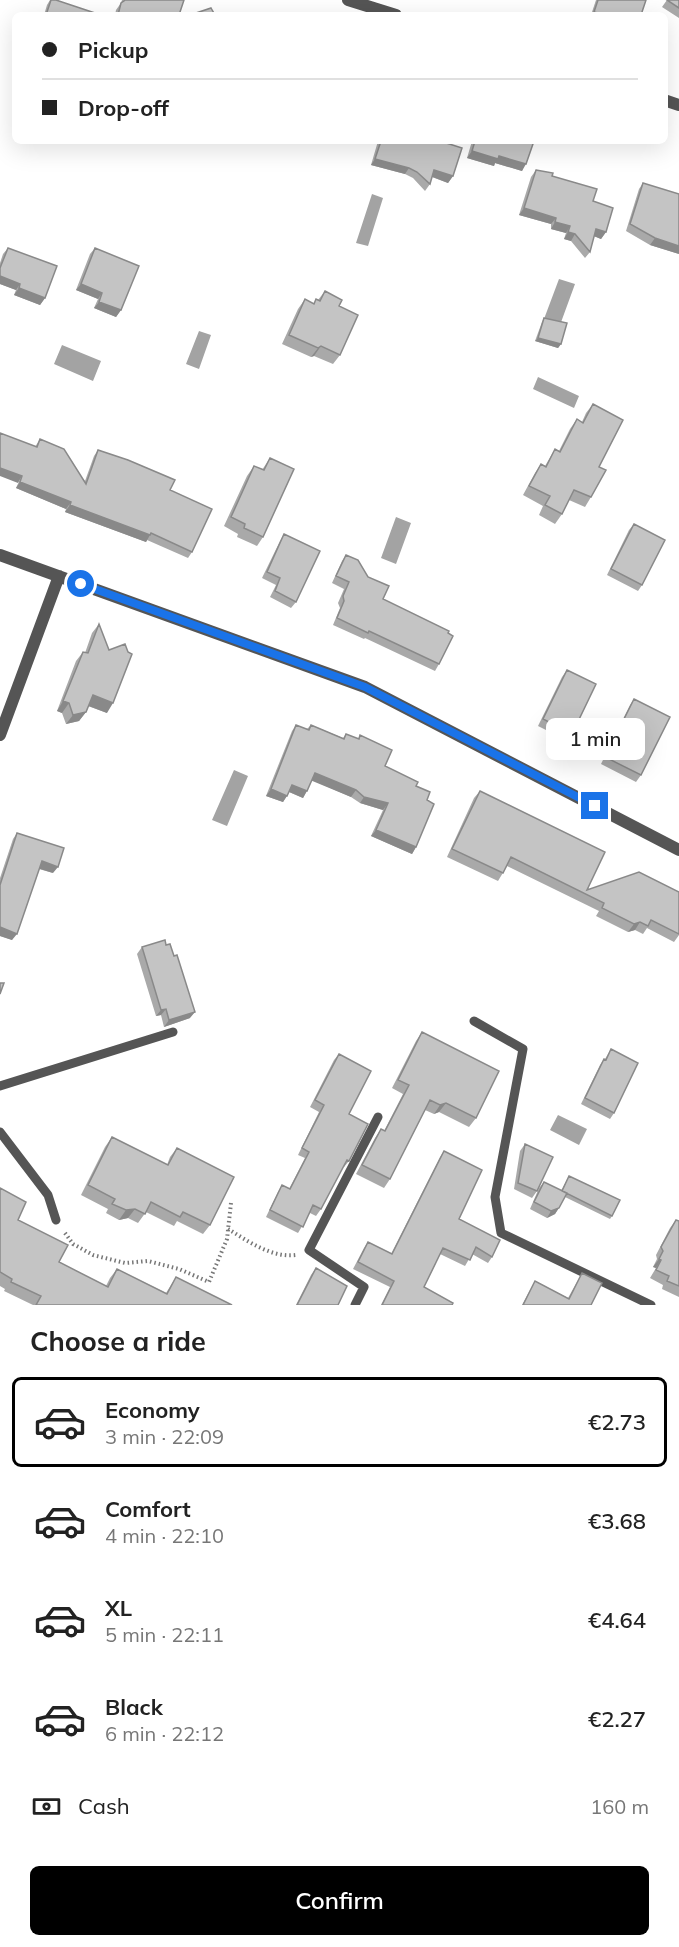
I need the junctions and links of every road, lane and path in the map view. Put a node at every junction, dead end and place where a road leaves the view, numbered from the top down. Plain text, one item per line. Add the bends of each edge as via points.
1 (348, 0) edge
2 (386, 12) edge
3 (0, 555) edge
4 (59, 576) junction
5 (0, 735) edge
6 (679, 850) edge
7 (474, 1021) dead end
8 (173, 1032) edge
9 (0, 1086) edge
10 (378, 1117) dead end
11 (0, 1132) edge
12 (231, 1203) edge
13 (56, 1220) joint
14 (228, 1229) junction
15 (309, 1250) junction
16 (355, 1305) edge
17 (651, 1305) edge

1 - 2 street
3 - 4 street
4 - 5 street
4 - 6 street via 365,687
7 - 17 lane via 523,1049 495,1197 501,1233
8 - 9 lane
10 - 15 lane
11 - 13 lane via 48,1195
12 - 14 path
13 - 14 path via 73,1244 93,1255 125,1263 148,1261 209,1282
14 - 15 path via 280,1255 299,1255
15 - 16 lane via 364,1287

